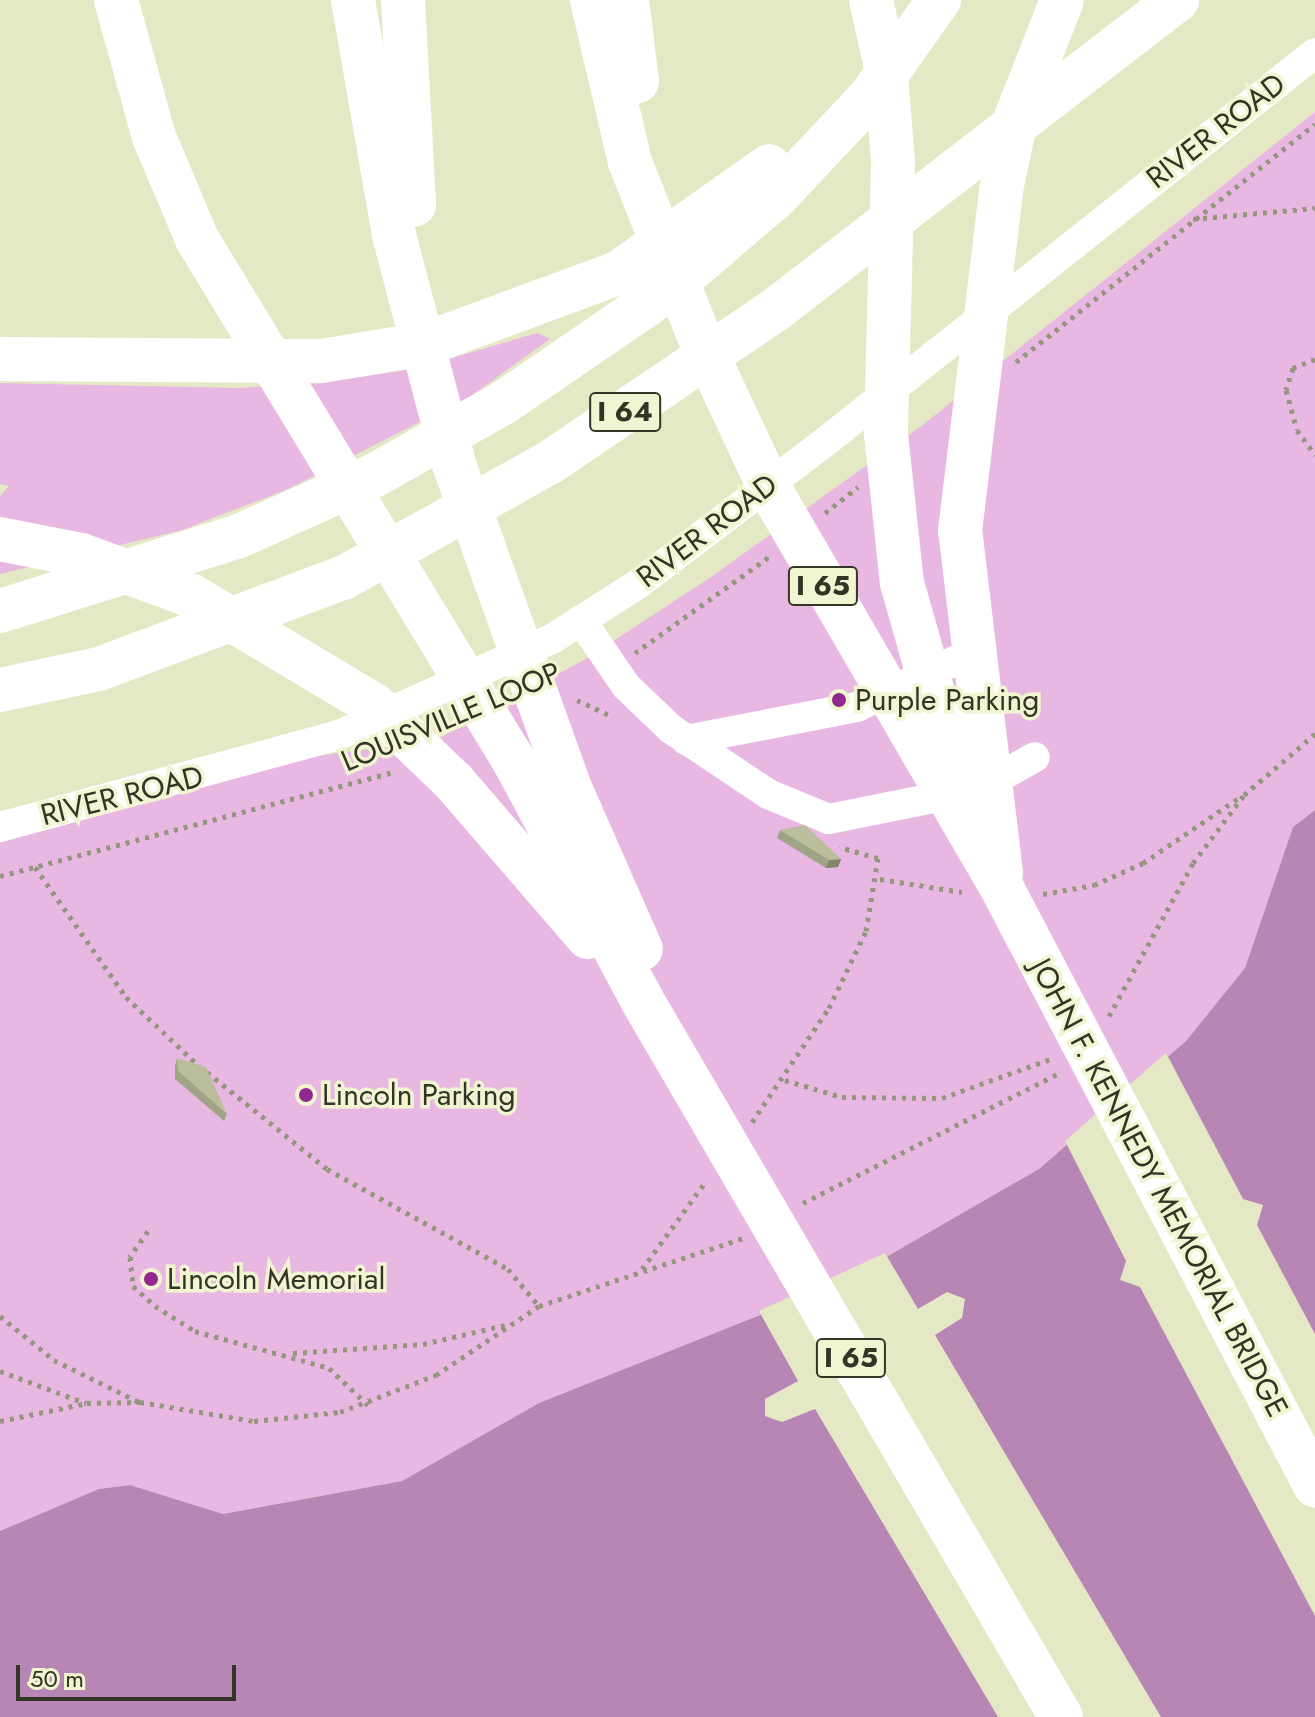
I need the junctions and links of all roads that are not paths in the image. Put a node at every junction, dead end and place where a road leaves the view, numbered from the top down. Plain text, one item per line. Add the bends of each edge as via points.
1 (116, 0) edge
2 (353, 0) edge
3 (403, 0) edge
4 (592, 0) edge
5 (627, 0) edge
6 (871, 0) edge
7 (913, 0) edge
8 (939, 0) edge
9 (1062, 0) edge
10 (1177, 0) edge
11 (1315, 53) edge
12 (671, 265) junction
13 (0, 359) edge
14 (445, 429) junction
15 (0, 539) edge
16 (0, 611) edge
17 (581, 620) junction
18 (978, 650) dead end
19 (0, 690) edge
20 (686, 740) junction
21 (1035, 757) dead end
22 (988, 775) junction
23 (0, 827) edge
24 (1002, 894) junction
25 (642, 1000) junction
26 (1315, 1485) edge
27 (1061, 1717) edge

1 - 25 highway via 154,137 197,239 514,761
2 - 14 highway via 394,235
3 - 14 highway, I 65 via 414,205
4 - 12 highway, I 65 via 630,162
5 - 12 highway
6 - 22 highway via 885,62 893,161 886,434 902,583 936,703
7 - 13 highway via 856,77 755,179 654,251 566,297 425,344 321,361
8 - 16 highway via 870,97 776,197 665,292 503,403 377,474 239,536
9 - 22 highway via 1017,115 1001,190 960,531
10 - 19 highway, I 64 via 775,310 549,463 343,578 99,669
11 - 17 street, RIVER ROAD via 830,438
12 - 24 highway, I 65 via 772,493
14 - 25 highway, I 65 via 569,786 641,938
15 - 25 highway via 81,555 192,596 374,705 454,782
17 - 20 street via 626,686
17 - 23 street, RIVER ROAD via 432,698 339,735
18 - 20 street via 857,707
20 - 21 street via 768,794 829,819 978,789
22 - 24 highway
24 - 26 highway, JOHN F. KENNEDY MEMORIAL BRIDGE / I 65
25 - 27 highway, I 65

